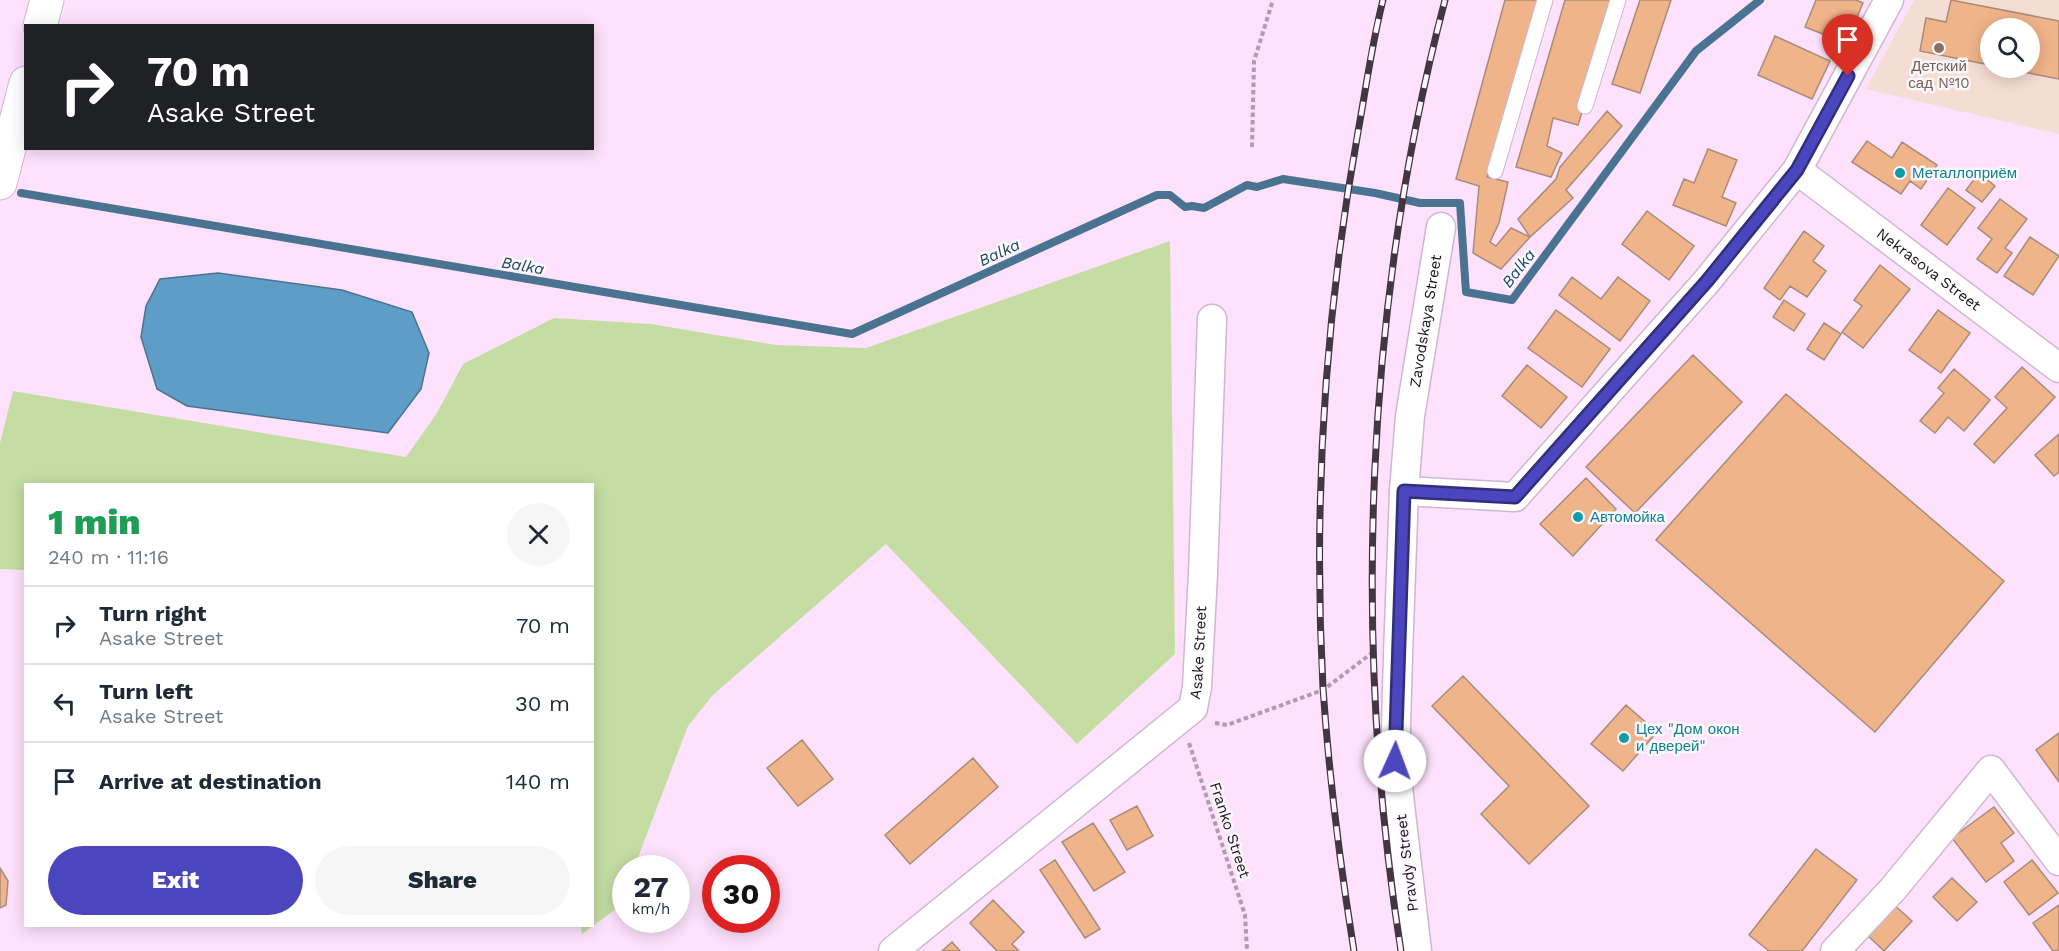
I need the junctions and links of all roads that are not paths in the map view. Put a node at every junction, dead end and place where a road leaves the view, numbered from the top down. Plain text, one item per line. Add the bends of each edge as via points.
1 (47, 0) edge
2 (1545, 0) edge
3 (1618, 0) edge
4 (1889, 0) edge
5 (41, 24) edge
6 (24, 91) edge
7 (1585, 106) dead end
8 (1797, 170) junction
9 (1495, 171) dead end
10 (0, 183) edge
11 (1441, 227) dead end
12 (1212, 319) dead end
13 (2059, 368) edge
14 (1410, 416) joint
15 (1404, 491) junction
16 (2059, 861) edge
17 (893, 951) edge
18 (1417, 951) edge
19 (1835, 951) edge

1 - 5 main road
2 - 9 lane
3 - 7 lane
4 - 8 street
6 - 10 main road
8 - 13 street, Nekrasova Street
8 - 15 street via 1707,281 1515,497
11 - 14 street, Zavodskaya Street
12 - 17 street, Asake Street via 1203,574 1197,687 1192,708
14 - 15 street, Pravdy Street
15 - 18 street, Pravdy Street via 1395,761
16 - 19 street via 1991,770 1893,889

